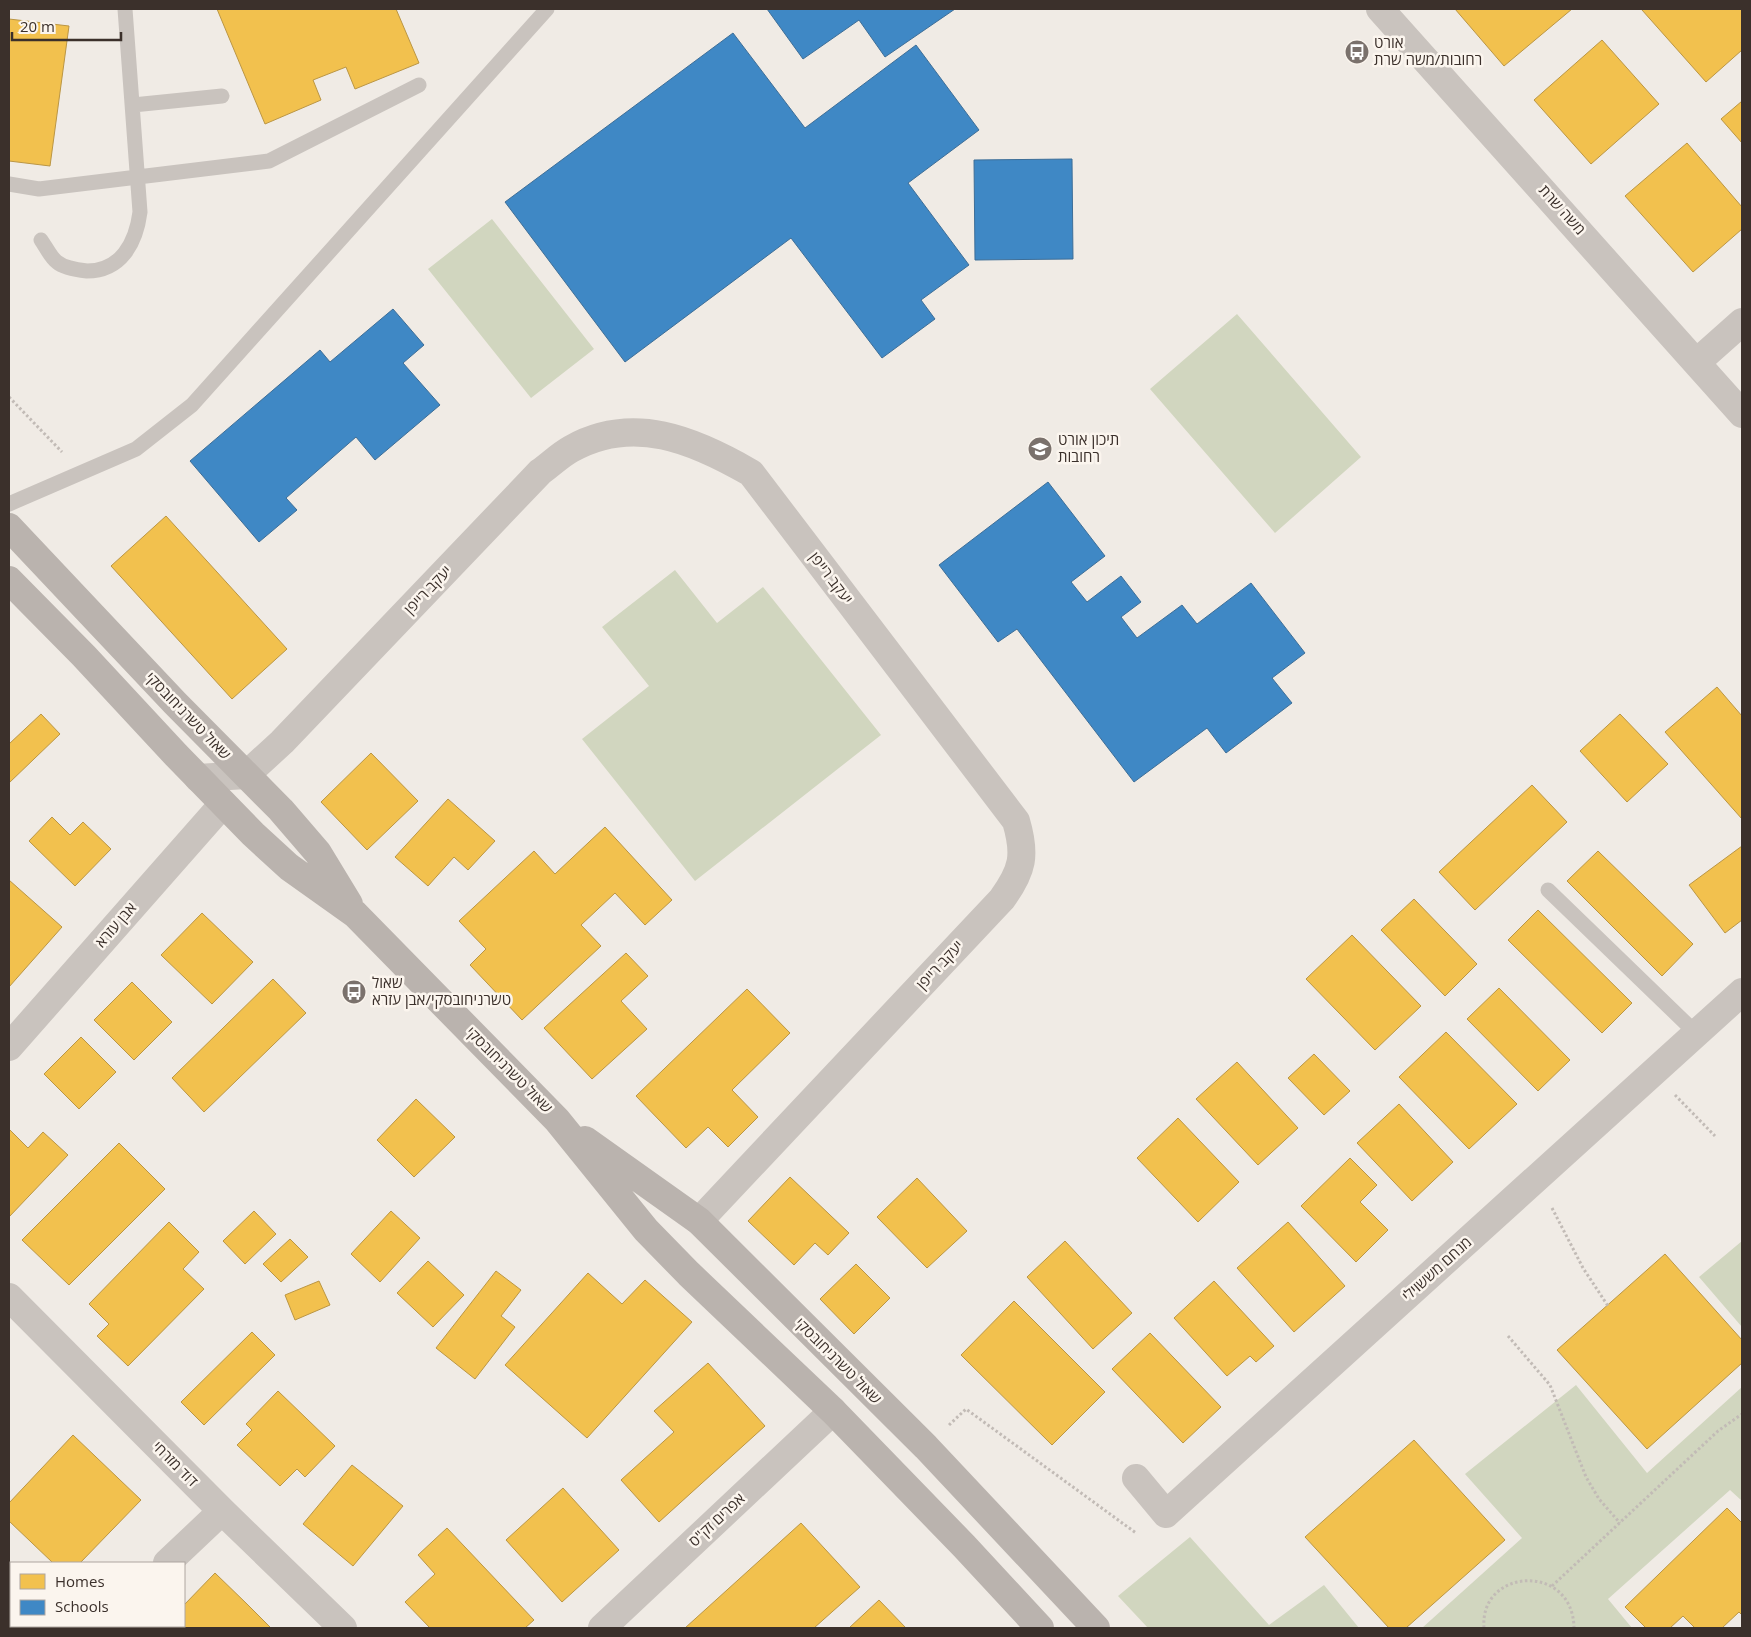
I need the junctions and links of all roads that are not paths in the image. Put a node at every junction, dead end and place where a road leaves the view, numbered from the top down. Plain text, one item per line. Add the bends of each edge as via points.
1 (125, 9) edge
2 (547, 9) edge
3 (1380, 9) edge
4 (419, 85) dead end
5 (222, 96) dead end
6 (133, 105) junction
7 (136, 177) junction
8 (9, 184) edge
9 (41, 240) dead end
10 (1742, 322) edge
11 (1697, 362) junction
12 (1742, 414) edge
13 (9, 504) edge
14 (9, 527) edge
15 (9, 580) edge
16 (246, 775) junction
17 (198, 778) junction
18 (223, 804) junction
19 (1548, 890) dead end
20 (355, 914) junction
21 (1742, 992) edge
22 (1696, 1034) junction
23 (9, 1047) edge
24 (557, 1120) junction
25 (699, 1221) junction
26 (9, 1297) edge
27 (833, 1411) junction
28 (1136, 1478) dead end
29 (222, 1511) junction
30 (168, 1562) edge
31 (343, 1628) edge
32 (602, 1628) edge
33 (1040, 1628) edge
34 (1096, 1628) edge

1 - 6 lane
2 - 13 lane via 192,405 136,449
3 - 11 street, משה שרת
4 - 7 lane via 269,161
5 - 6 lane
6 - 7 lane
7 - 8 lane via 39,188
7 - 9 lane via 140,212 138,232 129,250 116,263 99,271 78,270 57,262
10 - 11 street
11 - 12 street, משה שרת
14 - 16 street, שאול טשרניחובסקי
15 - 17 street, שאול טשרניחובסקי
16 - 17 street
16 - 20 street, שאול טשרניחובסקי via 318,853
16 - 25 street, יעקב רייפן via 282,742 540,472 570,450 597,437 624,432 657,433 714,452 751,473 1016,821 1022,841 1022,858 1016,880 1002,899
17 - 18 street, שאול טשרניחובסקי
18 - 20 street, שאול טשרניחובסקי via 289,867
18 - 23 street, אבן עזרא
19 - 22 lane
20 - 24 street, שאול טשרניחובסקי
21 - 22 street, מנחם מששוילי
22 - 28 street, מנחם מששוילי via 1166,1514
24 - 25 street, שאול טשרניחובסקי
24 - 27 street, שאול טשרניחובסקי via 646,1230
25 - 34 street, שאול טשרניחובסקי via 926,1447
26 - 29 street, דוד מזרחי
27 - 32 street, אפרים זק"ס
27 - 33 street, שאול טשרניחובסקי
29 - 30 street
29 - 31 street, דוד מזרחי

